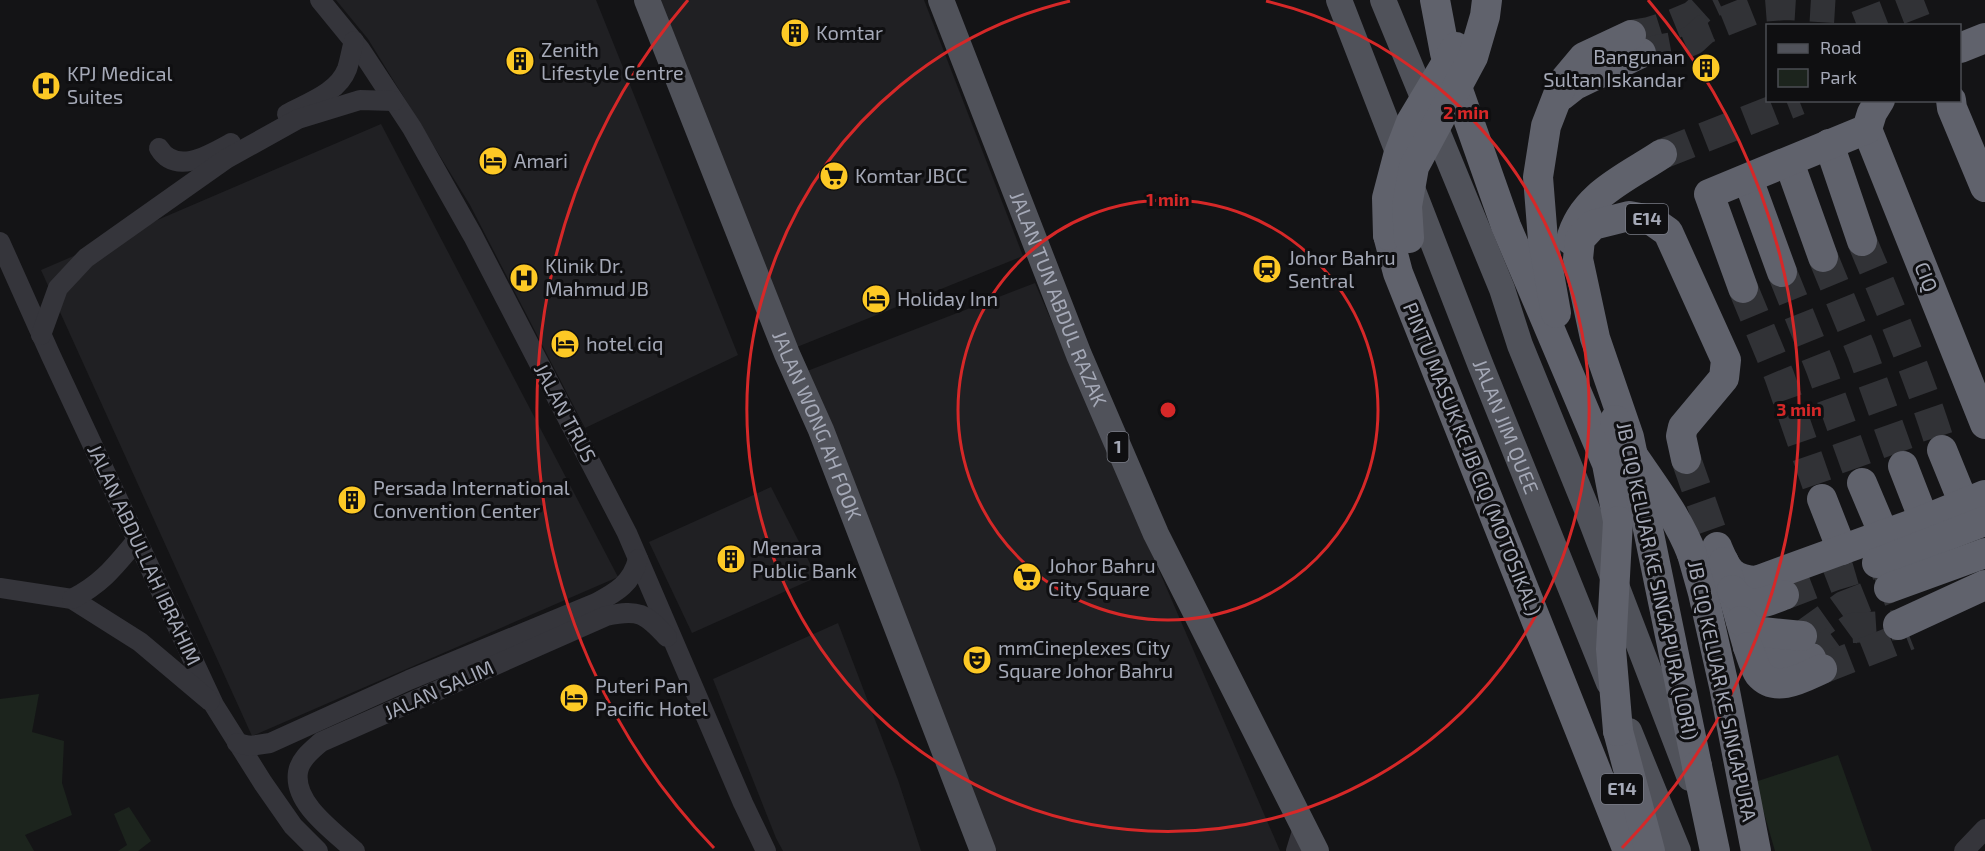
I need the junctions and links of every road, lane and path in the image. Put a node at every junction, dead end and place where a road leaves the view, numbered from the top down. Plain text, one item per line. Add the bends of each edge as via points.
1 (320, 0) edge
2 (647, 0) edge
3 (941, 0) edge
4 (1339, 0) edge
5 (1383, 0) edge
6 (1435, 0) edge
7 (1469, 0) edge
8 (1487, 0) edge
9 (354, 41) junction
10 (1636, 44) tunnel mouth
11 (394, 101) junction
12 (1879, 102) edge
13 (1951, 102) edge
14 (1867, 129) junction
15 (1829, 144) junction
16 (159, 148) dead end
17 (1655, 158) tunnel mouth
18 (1789, 162) junction
19 (1748, 179) junction
20 (1985, 187) edge
21 (1863, 241) tunnel mouth
22 (0, 242) edge
23 (1823, 257) tunnel mouth
24 (1782, 273) tunnel mouth
25 (1743, 288) tunnel mouth
26 (41, 336) junction
27 (1985, 424) edge
28 (1942, 450) tunnel mouth
29 (1686, 459) tunnel mouth
30 (1903, 466) tunnel mouth
31 (1862, 483) tunnel mouth
32 (1822, 499) tunnel mouth
33 (1978, 507) edge
34 (1924, 520) junction
35 (137, 540) junction
36 (1842, 550) junction
37 (1985, 553) edge
38 (638, 559) junction
39 (1883, 562) junction
40 (1724, 566) junction
41 (1985, 585) edge
42 (0, 588) edge
43 (1784, 595) tunnel mouth
44 (72, 599) junction
45 (1985, 606) edge
46 (678, 648) junction
47 (1812, 654) tunnel mouth
48 (214, 705) junction
49 (237, 743) junction
50 (1985, 829) edge
51 (1300, 839) edge
52 (318, 851) edge
53 (355, 851) edge
54 (766, 851) edge
55 (984, 851) edge
56 (1316, 851) edge
57 (1628, 851) edge
58 (1650, 851) edge
59 (1678, 851) edge
60 (1717, 851) edge
61 (1740, 851) edge
62 (1756, 851) edge
63 (1964, 851) edge

1 - 9 street, JALAN TRUS
2 - 55 main road, JALAN WONG AH FOOK
3 - 51 main road, JALAN TUN ABDUL RAZAK / 1 via 1079,355 1155,534
4 - 59 main road, JALAN JIM QUEE via 1481,366
5 - 60 main road via 1502,289 1520,345
6 - 58 highway, E14, bridge via 1445,53 1506,226 1607,464 1618,520 1611,649 1618,731
7 - 57 highway, PINTU MASUK KE JB CIQ (MOTOSIKAL) / E14, bridge via 1458,45 1412,122 1398,156 1386,198 1388,235 1398,273
8 - 58 highway, E14, bridge via 1473,57 1414,167 1407,206 1409,238 1557,638
9 - 11 street, JALAN TRUS
9 - 16 street via 346,71 331,90 208,155 173,161 164,157
10 - 61 highway via 1584,57 1563,82 1546,126 1538,177 1543,240 1559,331 1608,441 1678,566 1706,675
11 - 26 street via 360,100 298,119 226,159 86,258 58,288
11 - 38 street, JALAN TRUS via 468,226
12 - 14 highway
13 - 20 highway
14 - 15 highway
14 - 27 highway, CIQ
15 - 18 highway
15 - 21 highway
17 - 62 highway, JB CIQ KELUAR KE SINGAPURA / E14, bridge via 1613,183 1582,217 1570,247 1570,279 1586,345 1615,420 1633,456 1683,530 1692,554 1724,686
18 - 19 highway
18 - 23 highway
19 - 24 highway
19 - 25 highway via 1709,194
22 - 26 street, JALAN ABDULLAH IBRAHIM
26 - 35 street, JALAN ABDULLAH IBRAHIM
28 - 33 highway
29 - 60 highway, JB CIQ KELUAR KE SINGAPURA (LORI) / E14, bridge via 1683,427 1724,378 1726,360 1668,232 1652,220 1629,216 1593,225 1580,239 1578,259 1595,338 1629,437
30 - 34 highway
31 - 39 highway
32 - 36 highway
33 - 34 highway
33 - 39 highway
34 - 39 highway
35 - 44 street via 103,580
35 - 48 street, JALAN ABDULLAH IBRAHIM
36 - 39 highway
36 - 40 highway via 1756,580 1736,577
37 - 39 highway
38 - 46 street, JALAN TRUS
38 - 49 street, JALAN SALIM via 625,586 596,603 409,680 270,743
40 - 43 highway via 1740,600 1764,603
40 - 47 highway via 1745,634 1757,654
41 - 45 highway via 1904,630
42 - 44 street
44 - 48 street via 140,642
46 - 53 street, JALAN SALIM via 643,614 606,616 321,742 304,758 298,773 301,791 311,811
46 - 54 street, JALAN TRUS
48 - 49 street, JALAN ABDULLAH IBRAHIM
49 - 52 street, JALAN ABDULLAH IBRAHIM via 293,826
50 - 63 street
51 - 56 main road, JALAN TUN ABDUL RAZAK / 1

